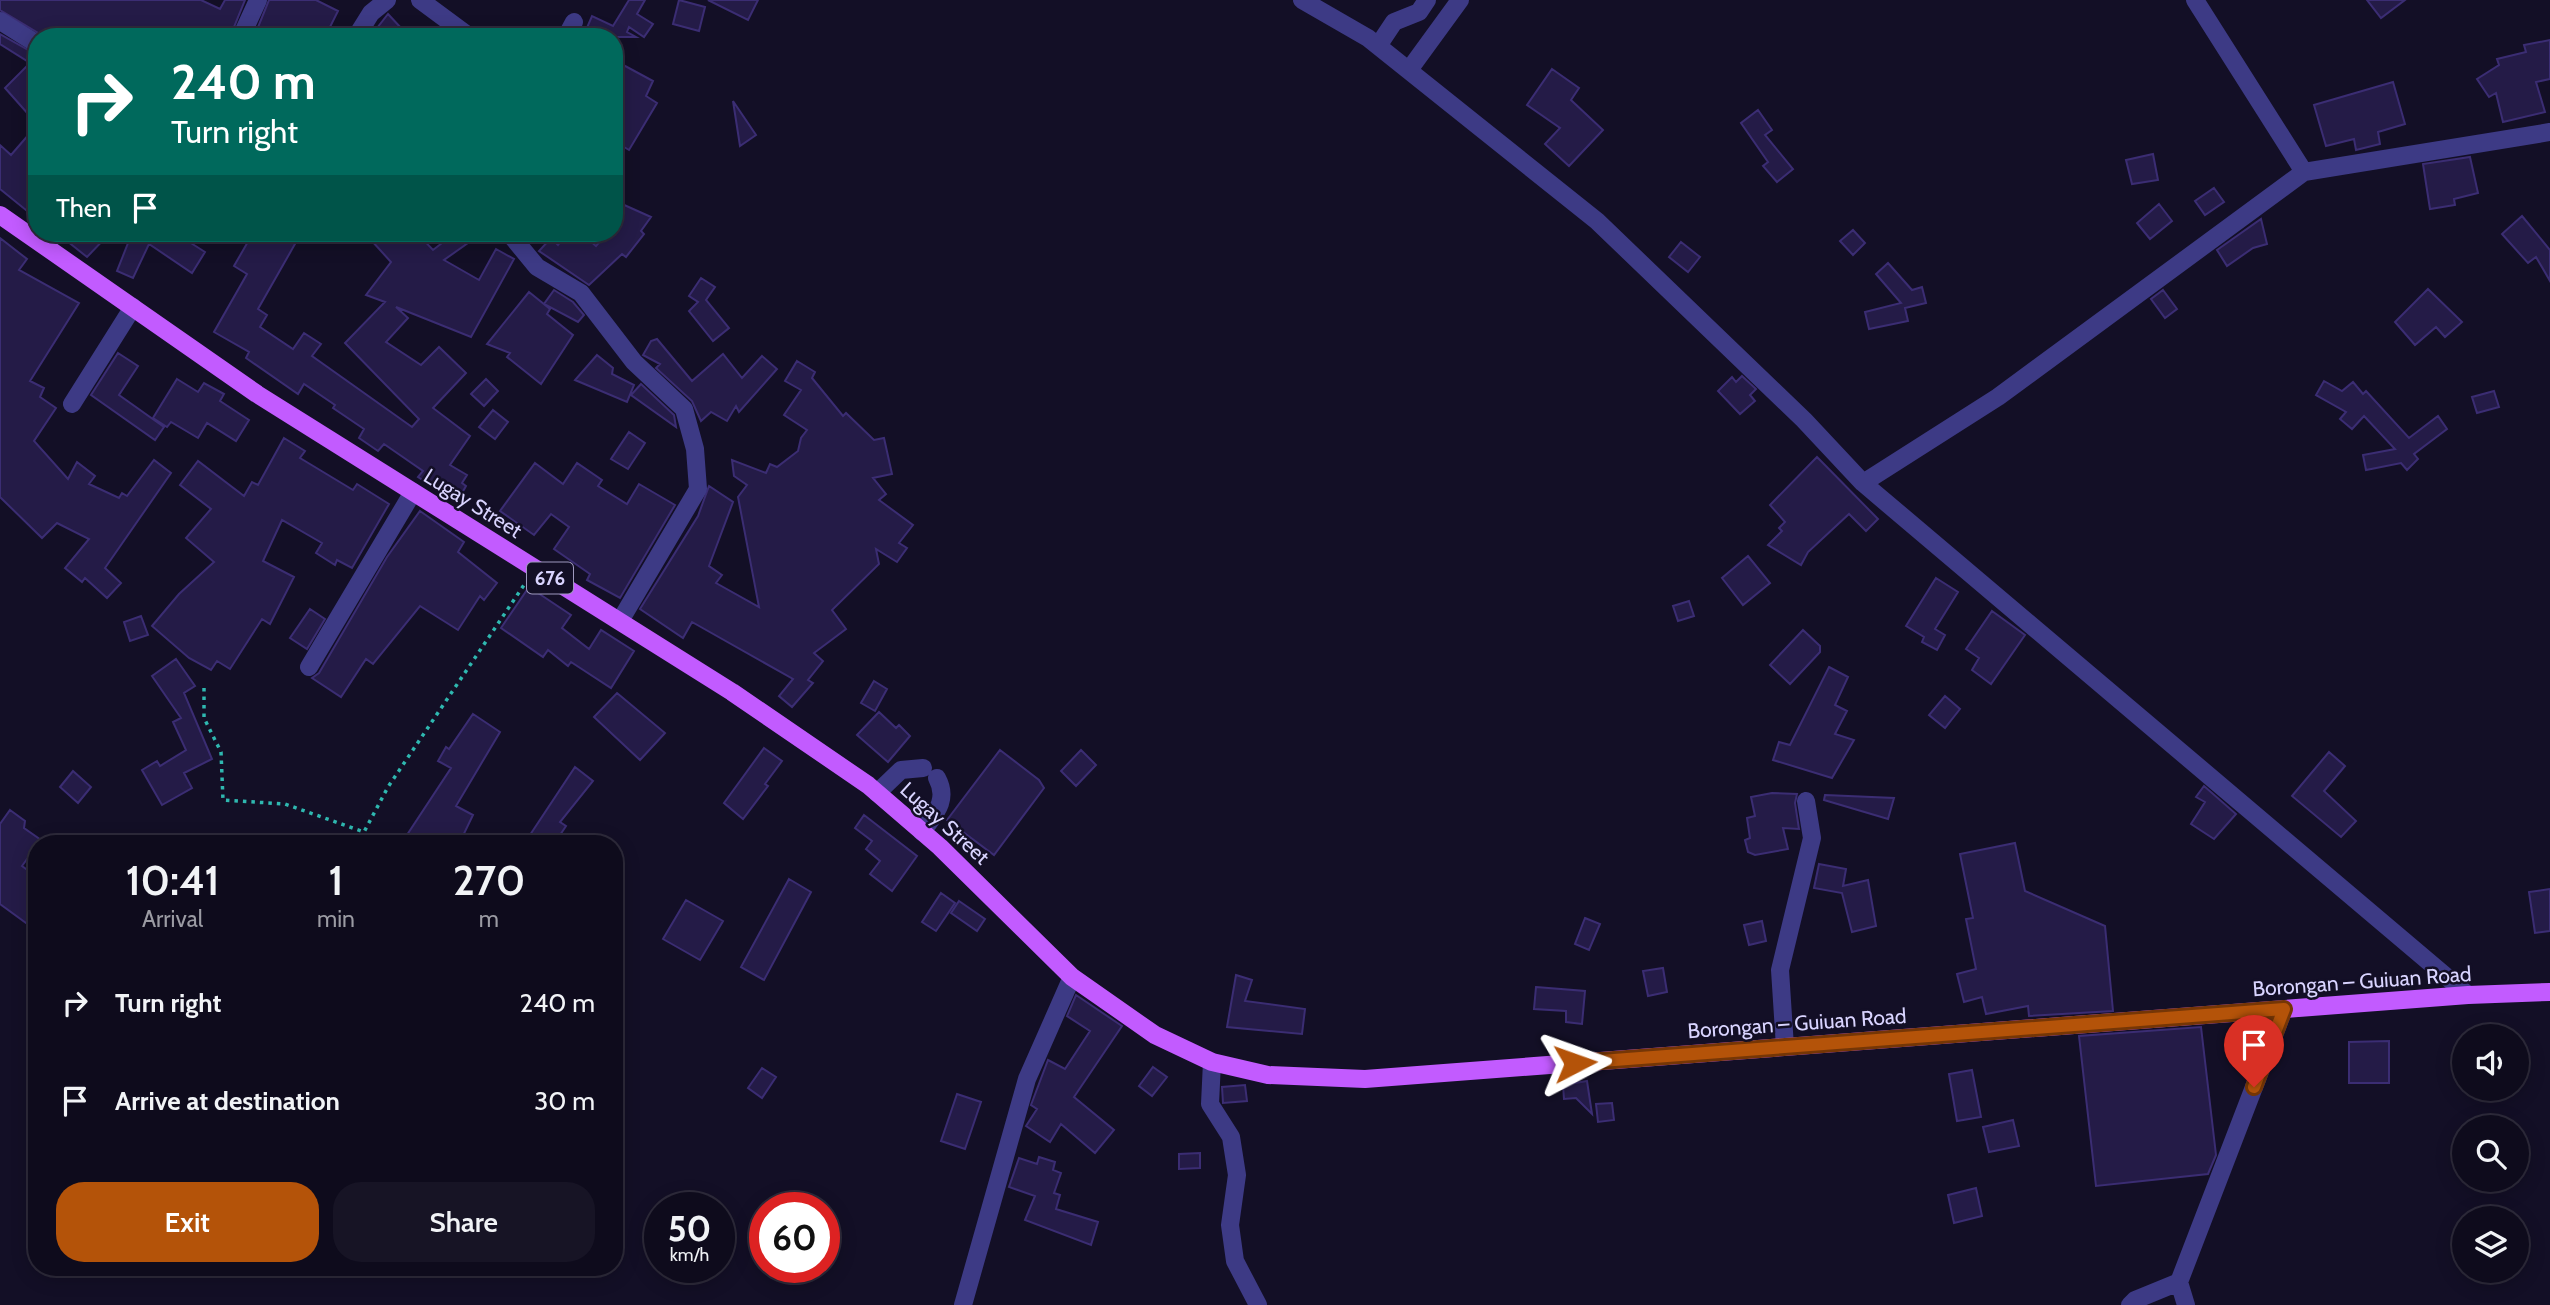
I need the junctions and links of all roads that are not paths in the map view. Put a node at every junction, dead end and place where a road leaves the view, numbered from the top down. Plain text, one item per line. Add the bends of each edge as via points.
1 (258, 0) edge
2 (387, 0) edge
3 (420, 0) edge
4 (1427, 0) edge
5 (1460, 0) edge
6 (2195, 0) edge
7 (1305, 1) edge
8 (0, 21) edge
9 (245, 28) edge
10 (362, 28) edge
11 (458, 28) edge
12 (28, 38) edge
13 (1378, 46) junction
14 (1409, 70) junction
15 (2550, 132) edge
16 (2304, 172) junction
17 (0, 215) edge
18 (28, 234) edge
19 (39, 242) edge
20 (516, 242) edge
21 (133, 307) junction
22 (72, 404) dead end
23 (1863, 483) junction
24 (413, 492) junction
25 (620, 621) junction
26 (309, 667) dead end
27 (877, 793) junction
28 (1806, 801) dead end
29 (922, 832) junction
30 (1072, 976) junction
31 (2550, 992) edge
32 (2468, 995) junction
33 (2284, 1009) junction
34 (1785, 1047) junction
35 (1212, 1062) junction
36 (2179, 1282) junction
37 (962, 1305) edge
38 (1258, 1305) edge
39 (2130, 1305) edge
40 (2186, 1305) edge

1 - 9 street
2 - 10 street
3 - 11 street
4 - 13 street via 1419,12 1394,22
5 - 14 street
6 - 16 street
7 - 13 street
8 - 12 street
13 - 14 street
14 - 23 street via 1597,221
15 - 16 street
16 - 23 street via 1998,397
17 - 18 main road, Lugay Street / 676
19 - 21 main road, Lugay Street / 676
20 - 25 street via 537,267 581,293 634,362 684,410 695,449 698,489
21 - 22 street
21 - 24 main road, Lugay Street / 676 via 257,394
23 - 32 street
24 - 25 main road, Lugay Street / 676
24 - 26 street
25 - 27 main road, Lugay Street / 676
27 - 29 main road, Lugay Street / 676
27 - 29 street via 901,770 930,773 943,793 942,802
28 - 34 street via 1812,838 1780,970
29 - 30 main road, Lugay Street / 676
30 - 35 main road, Borongan – Guiuan Road / 676 via 1155,1035
30 - 37 street via 1027,1079
31 - 32 main road, Borongan – Guiuan Road / 676
32 - 33 main road, Borongan – Guiuan Road / 676
33 - 34 main road, Borongan – Guiuan Road / 676
33 - 36 street
34 - 35 main road, Borongan – Guiuan Road / 676 via 1365,1079 1268,1075
35 - 38 street via 1210,1104 1231,1137 1237,1175 1230,1224 1235,1261
36 - 39 street
36 - 40 street

